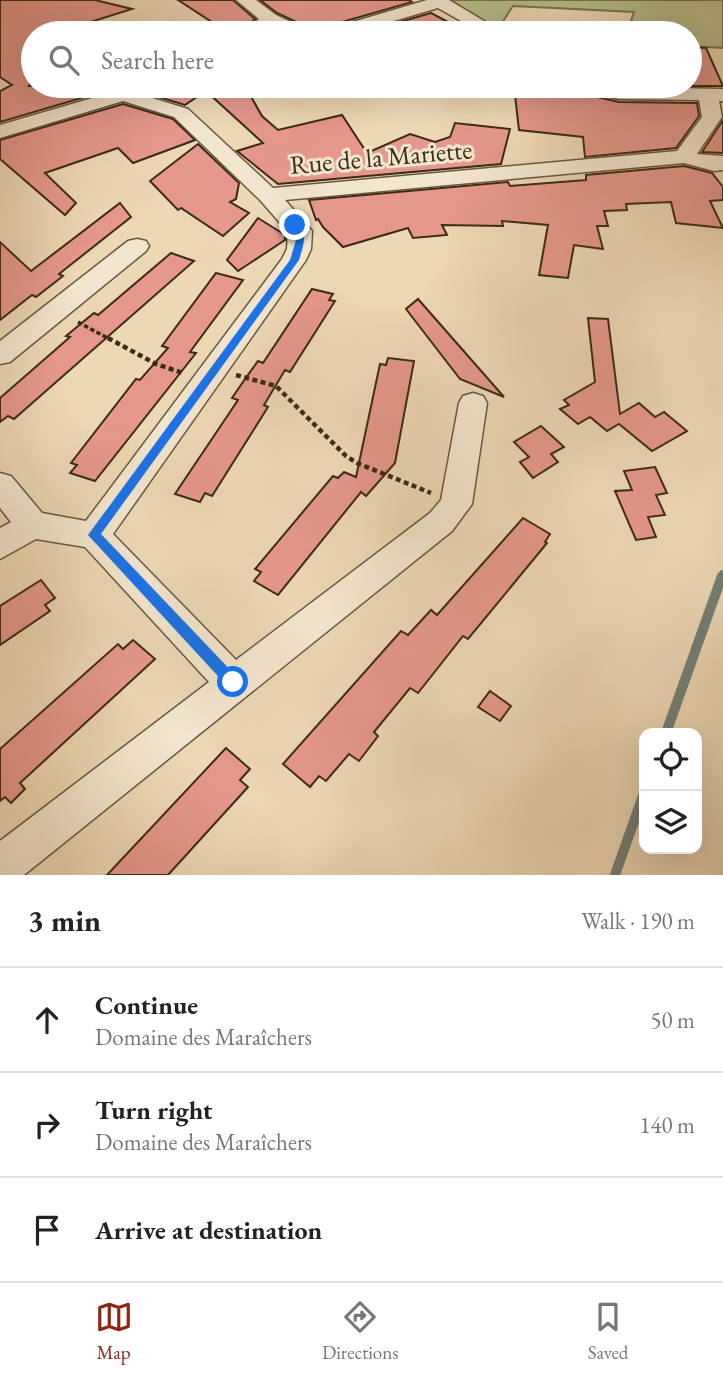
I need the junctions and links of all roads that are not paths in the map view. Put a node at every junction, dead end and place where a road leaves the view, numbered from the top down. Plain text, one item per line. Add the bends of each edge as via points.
1 (245, 0) edge
2 (438, 1) edge
3 (270, 19) junction
4 (267, 21) edge
5 (274, 21) edge
6 (374, 21) edge
7 (474, 21) edge
8 (715, 95) edge
9 (113, 98) edge
10 (133, 98) edge
11 (717, 116) edge
12 (0, 132) edge
13 (684, 157) junction
14 (723, 163) edge
15 (268, 195) junction
16 (137, 246) dead end
17 (0, 355) edge
18 (473, 403) dead end
19 (0, 485) edge
20 (32, 524) junction
21 (94, 535) junction
22 (0, 545) edge
23 (233, 682) junction
24 (0, 867) edge

1 - 3 street
2 - 6 street
2 - 7 street
3 - 4 street
3 - 5 street
8 - 11 street
9 - 12 street
10 - 15 street, Rue de la Mariette via 181,113
11 - 13 street
13 - 14 street, Rue de la Mariette
13 - 15 street, Rue de la Mariette
15 - 21 street via 300,231 294,260
16 - 17 street
18 - 23 street via 456,503 441,522
19 - 20 street
20 - 21 street
20 - 22 street
21 - 23 street
23 - 24 street

